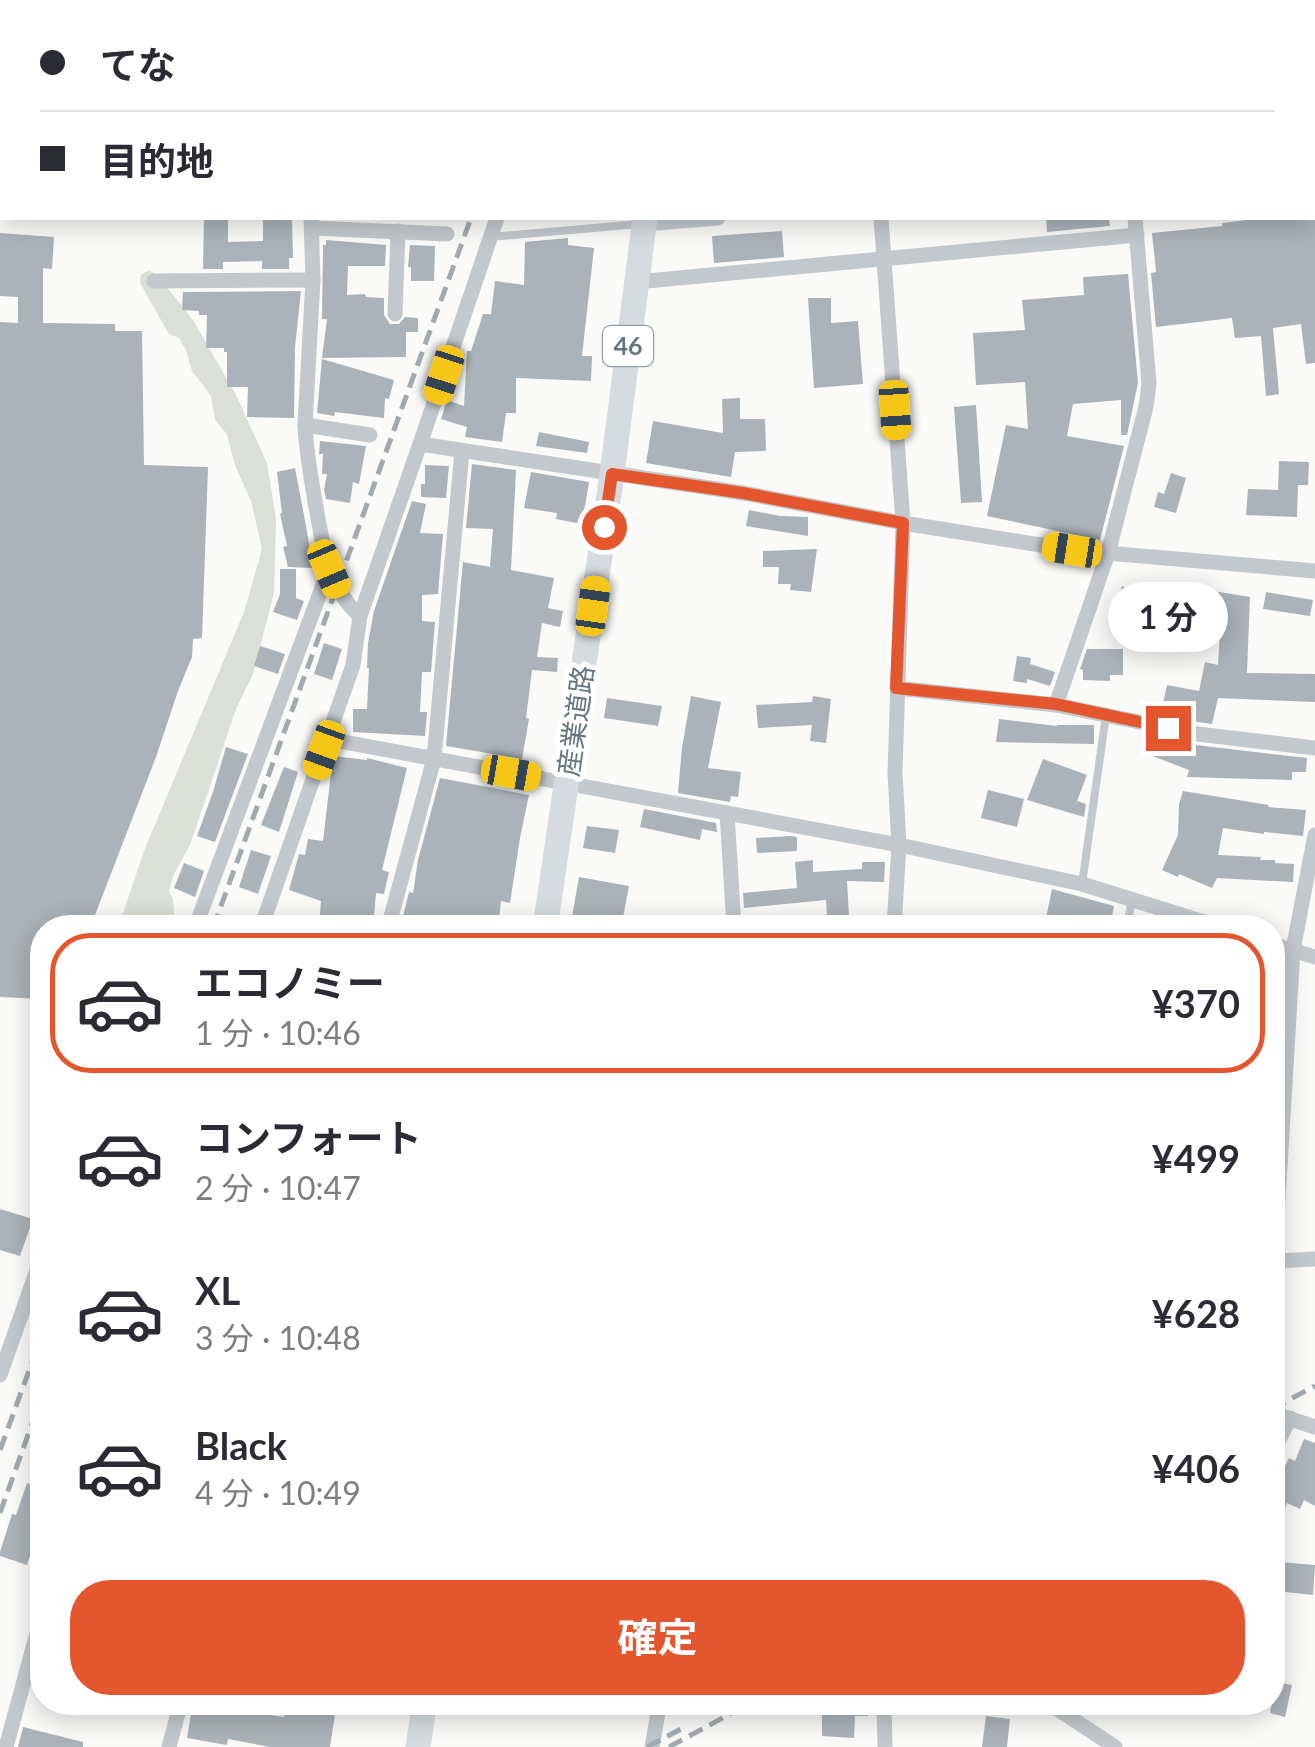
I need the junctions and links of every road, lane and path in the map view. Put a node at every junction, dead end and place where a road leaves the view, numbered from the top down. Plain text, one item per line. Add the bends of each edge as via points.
1 (496, 220) edge
2 (881, 220) edge
3 (1135, 220) edge
4 (645, 221) edge
5 (312, 223) edge
6 (398, 232) junction
7 (447, 234) dead end
8 (1137, 235) junction
9 (490, 236) junction
10 (884, 258) junction
11 (154, 280) dead end
12 (314, 280) junction
13 (636, 282) junction
14 (395, 314) dead end
15 (305, 424) junction
16 (370, 435) dead end
17 (420, 444) junction
18 (462, 452) junction
19 (612, 474) junction
20 (903, 523) junction
21 (1108, 553) junction
22 (329, 569) junction
23 (1315, 571) edge
24 (360, 616) junction
25 (896, 688) junction
26 (1056, 704) junction
27 (1106, 715) junction
28 (328, 740) junction
29 (1315, 748) edge
30 (434, 759) junction
31 (567, 782) junction
32 (726, 813) junction
33 (1315, 835) edge
34 (899, 845) junction
35 (1082, 884) junction
36 (1132, 898) junction
37 (200, 915) edge
38 (266, 915) edge
39 (392, 915) edge
40 (546, 915) edge
41 (733, 915) edge
42 (895, 915) edge
43 (1130, 915) edge
44 (1183, 915) edge
45 (1285, 948) edge
46 (1294, 950) junction
47 (1315, 957) edge
48 (1285, 1097) edge
49 (1285, 1260) edge
50 (1315, 1260) edge
51 (30, 1290) edge
52 (0, 1375) edge
53 (1285, 1417) edge
54 (1290, 1418) junction
55 (1315, 1427) edge
56 (1285, 1428) edge
57 (30, 1658) edge
58 (178, 1715) edge
59 (423, 1715) edge
60 (658, 1715) edge
61 (884, 1715) edge
62 (1067, 1715) edge
63 (6, 1747) edge
64 (170, 1747) edge
65 (418, 1747) edge
66 (652, 1747) edge
67 (885, 1747) edge
68 (1115, 1747) edge

1 - 9 street
2 - 10 street
3 - 8 street
4 - 9 lane
4 - 13 main road, 産業道路 / 46
5 - 6 street
5 - 12 street
6 - 7 street
6 - 14 street
8 - 10 street
8 - 21 street via 1149,383
9 - 17 street
10 - 13 street
10 - 20 street
11 - 12 street
12 - 15 street
13 - 19 main road, 産業道路 / 46
15 - 16 street
15 - 22 street
17 - 18 street
17 - 24 street
18 - 19 street
18 - 30 street
19 - 20 street
19 - 31 main road, 産業道路 / 46
20 - 21 street
20 - 25 street
21 - 23 street
21 - 26 street
22 - 24 street
22 - 37 street
24 - 28 street via 353,665
25 - 26 street
25 - 34 street
26 - 27 street
27 - 29 street
27 - 35 lane
28 - 30 street
28 - 38 street
30 - 31 street
30 - 39 street
31 - 32 street
31 - 40 main road, 産業道路 / 46
32 - 34 street
32 - 41 street
33 - 46 street
34 - 35 street
34 - 42 street
35 - 36 street
36 - 43 lane
36 - 44 street
45 - 46 street
46 - 47 street
46 - 48 street
49 - 50 street
51 - 52 street
53 - 54 street
54 - 55 street
54 - 56 street
57 - 63 street
58 - 64 street
59 - 65 main road
60 - 66 street
61 - 67 street
62 - 68 street

